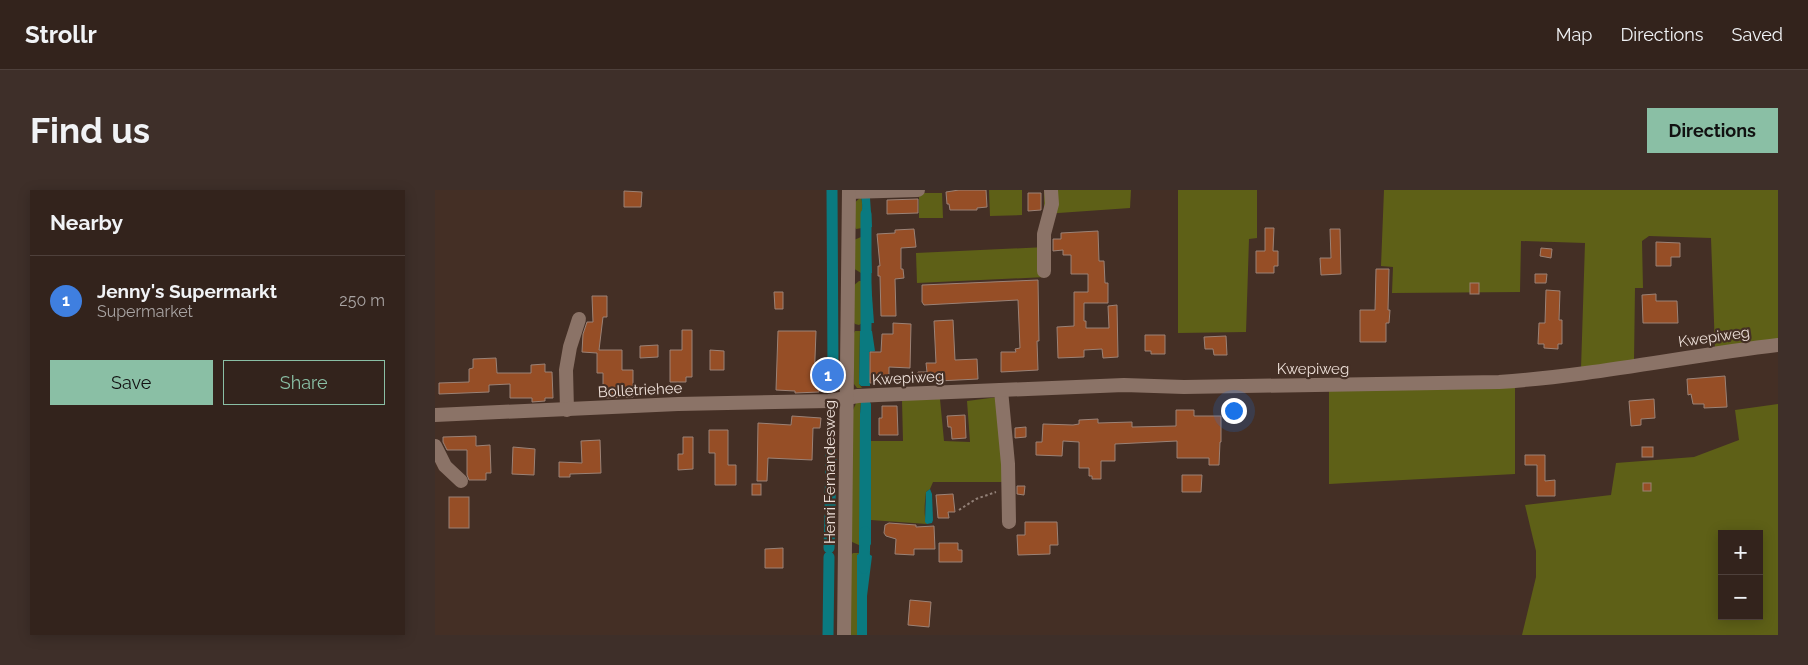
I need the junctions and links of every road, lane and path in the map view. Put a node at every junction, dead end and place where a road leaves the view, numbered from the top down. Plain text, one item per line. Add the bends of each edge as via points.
1 (917, 190) edge
2 (1051, 190) edge
3 (849, 191) edge
4 (1044, 271) dead end
5 (579, 319) dead end
6 (1778, 345) edge
7 (1001, 390) junction
8 (852, 398) junction
9 (567, 410) junction
10 (435, 416) edge
11 (435, 446) edge
12 (461, 481) dead end
13 (1008, 489) junction
14 (959, 510) dead end
15 (1009, 522) dead end
16 (844, 635) edge

1 - 3 street
2 - 4 street via 1052,204 1044,234
3 - 8 street, Henri Fernandesweg
5 - 9 street via 566,370
6 - 7 street, Kwepiweg via 1549,379 1499,382 1184,388 1124,385
7 - 8 street, Kwepiweg
7 - 13 street
8 - 9 street, Bolletriehee
8 - 16 street, Henri Fernandesweg via 847,463
9 - 10 street, Bolletriehee
11 - 12 street via 445,466
13 - 14 path via 988,494
13 - 15 street

